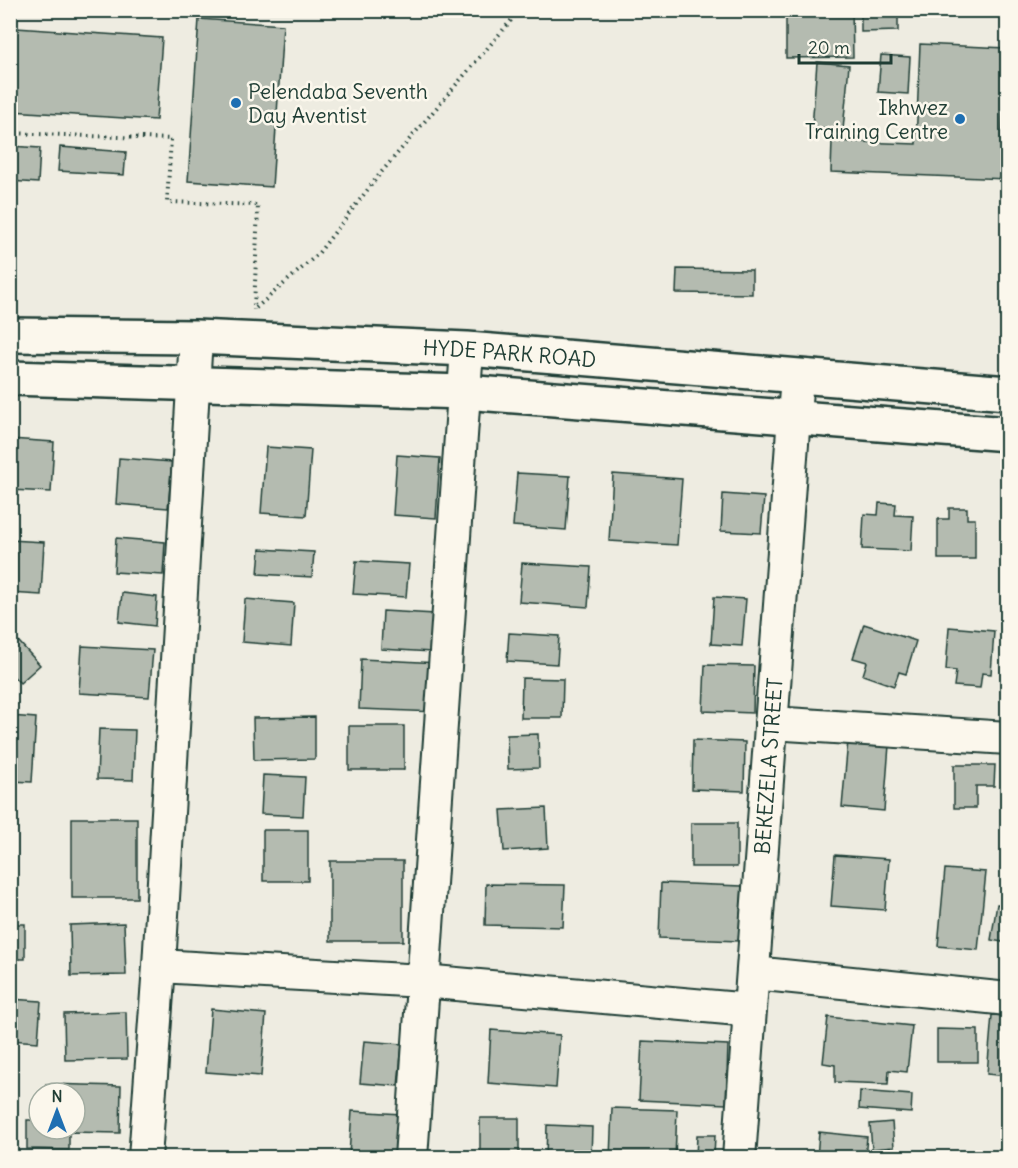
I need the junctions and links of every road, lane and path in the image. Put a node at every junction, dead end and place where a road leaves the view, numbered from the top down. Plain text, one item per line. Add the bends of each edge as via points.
1 (520, 10) edge
2 (10, 133) edge
3 (254, 310) junction
4 (10, 335) edge
5 (209, 338) junction
6 (467, 349) junction
7 (797, 375) junction
8 (10, 378) edge
9 (193, 382) junction
10 (464, 392) junction
11 (1008, 393) edge
12 (794, 416) junction
13 (1008, 434) edge
14 (771, 723) junction
15 (1008, 738) edge
16 (159, 966) junction
17 (753, 973) junction
18 (423, 981) junction
19 (1008, 999) edge
20 (750, 1010) junction
21 (146, 1158) edge
22 (411, 1158) edge
23 (739, 1158) edge

1 - 3 path via 379,175 317,255
2 - 3 path via 171,139 167,202 258,206
3 - 5 path
4 - 5 street, HYDE PARK ROAD
5 - 6 street, HYDE PARK ROAD
5 - 9 street
6 - 7 street, HYDE PARK ROAD
6 - 10 street
7 - 11 street, HYDE PARK ROAD
7 - 12 street, BEKEZELA STREET
8 - 9 street, HYDE PARK ROAD
9 - 10 street, HYDE PARK ROAD
9 - 16 street
10 - 12 street, HYDE PARK ROAD
10 - 18 street
12 - 13 street, HYDE PARK ROAD
12 - 14 street, BEKEZELA STREET
14 - 15 street
14 - 17 street, BEKEZELA STREET
16 - 18 street
16 - 21 street
17 - 19 street
17 - 20 street, BEKEZELA STREET
18 - 20 street
18 - 22 street
20 - 23 street, BEKEZELA STREET

